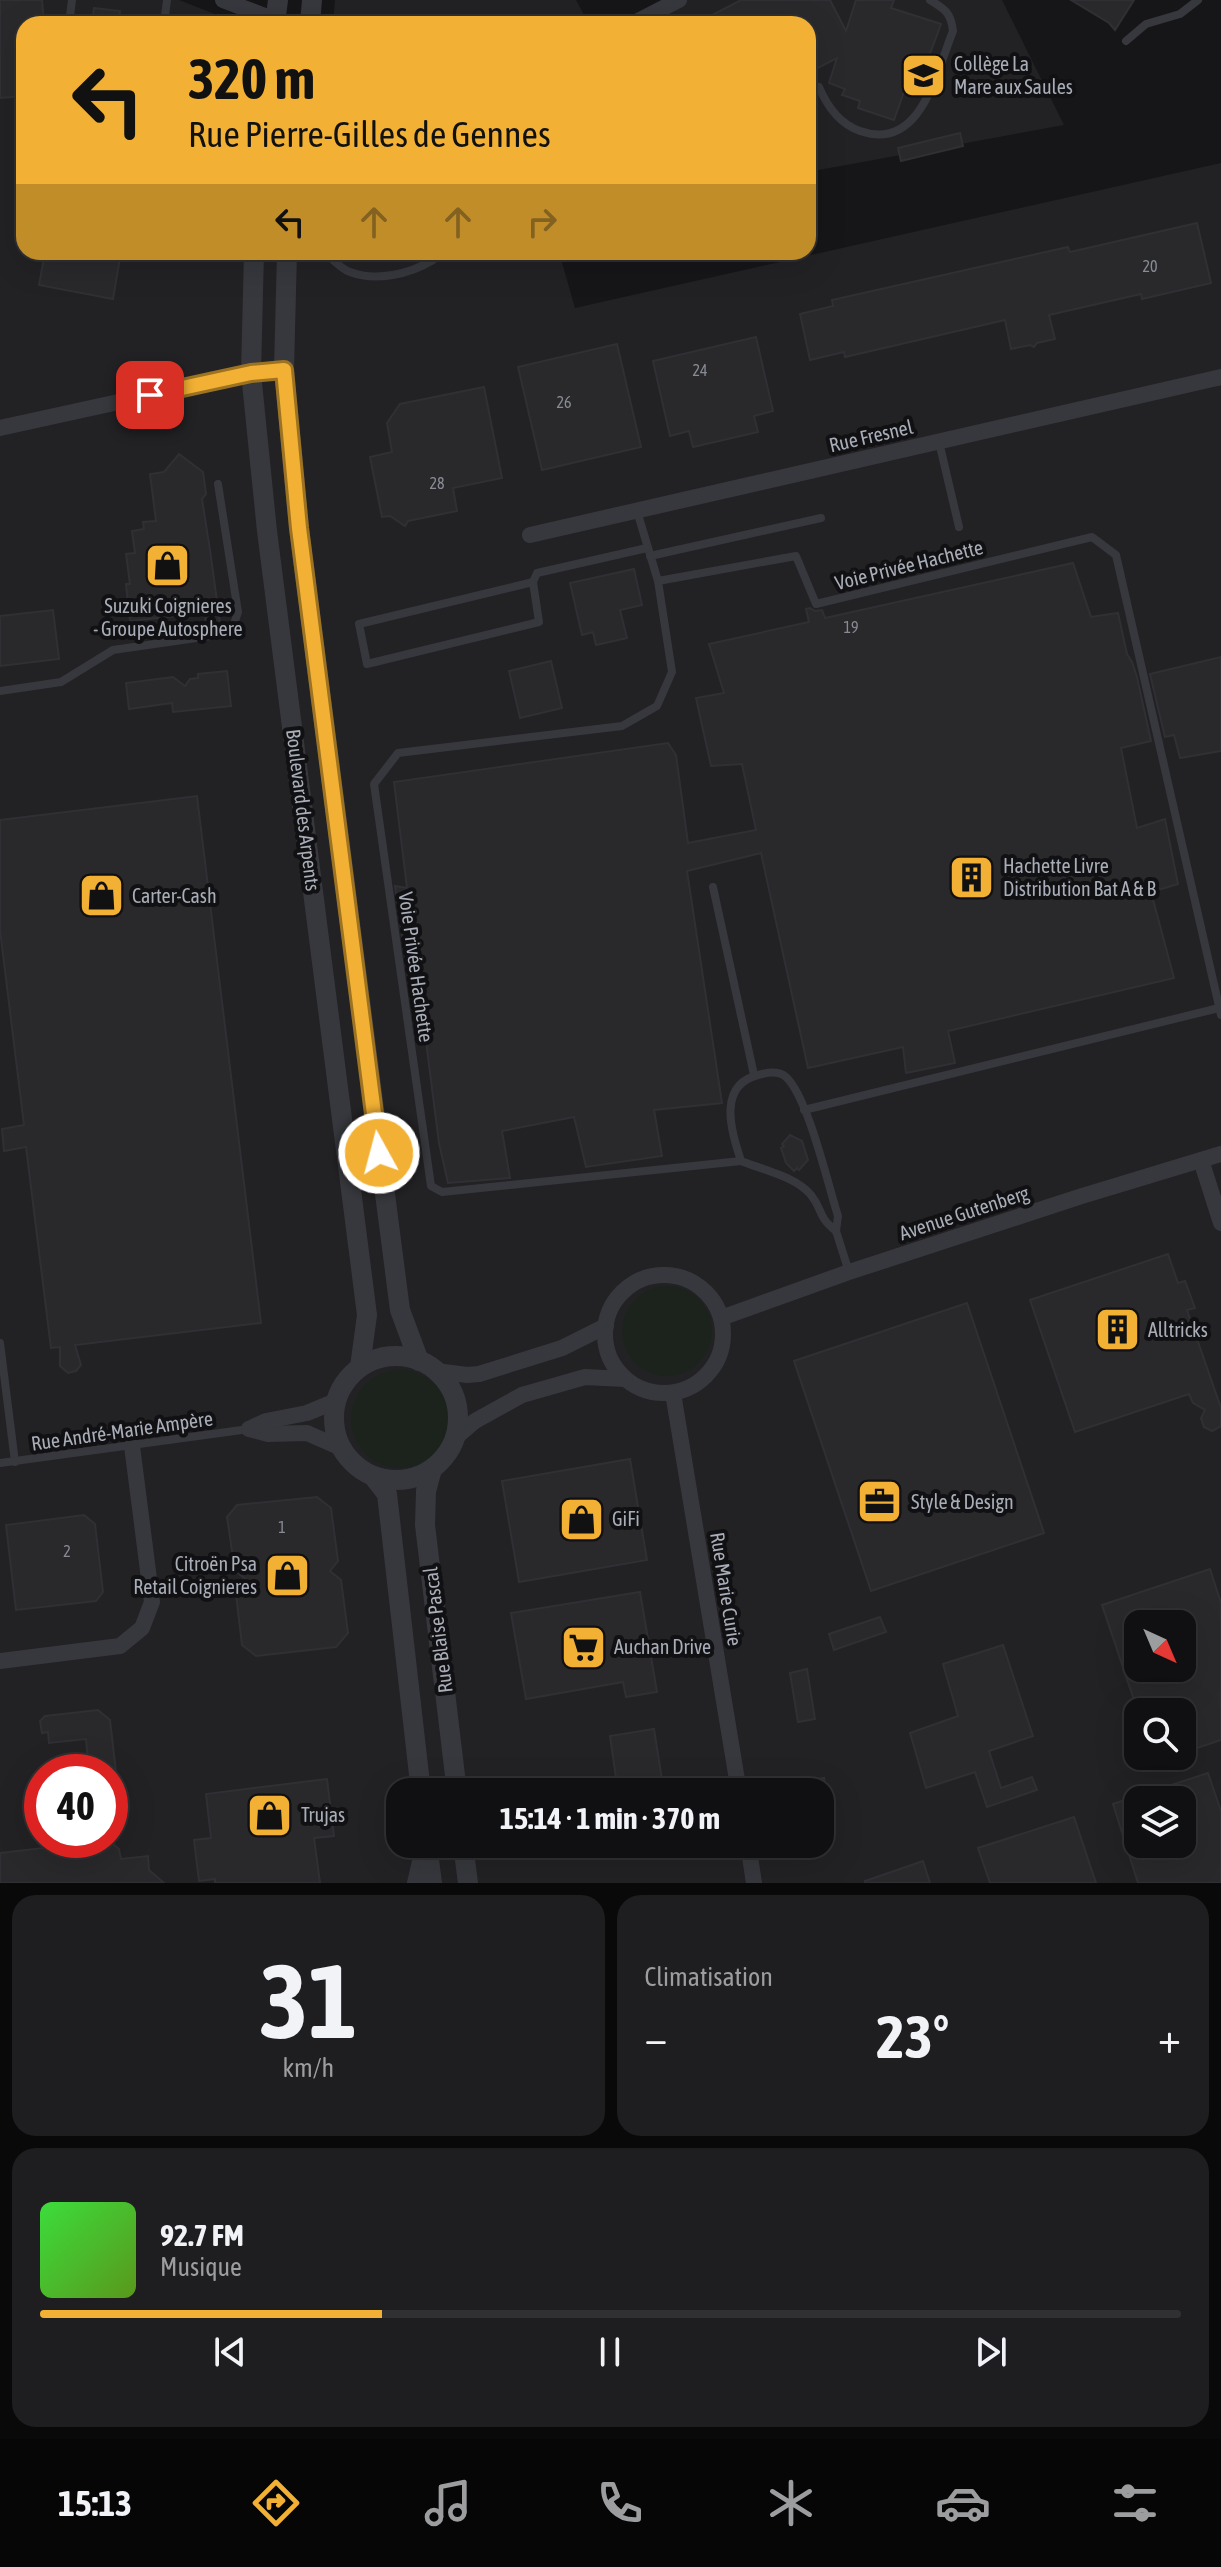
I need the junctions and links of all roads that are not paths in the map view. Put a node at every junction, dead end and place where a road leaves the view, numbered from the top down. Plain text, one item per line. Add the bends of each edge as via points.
1 (223, 0) edge
2 (679, 0) edge
3 (930, 0) edge
4 (1198, 0) edge
5 (278, 16) edge
6 (648, 16) edge
7 (1126, 41) dead end
8 (819, 87) dead end
9 (254, 260) edge
10 (287, 260) edge
11 (334, 260) edge
12 (433, 260) edge
13 (284, 370) junction
14 (251, 373) junction
15 (1221, 377) edge
16 (0, 428) edge
17 (939, 442) junction
18 (218, 484) dead end
19 (636, 510) junction
20 (821, 518) dead end
21 (959, 527) dead end
22 (530, 535) dead end
23 (648, 552) junction
24 (658, 581) junction
25 (533, 582) junction
26 (0, 691) edge
27 (713, 887) dead end
28 (1220, 1012) edge
29 (754, 1075) junction
30 (804, 1110) junction
31 (1221, 1154) edge
32 (1201, 1160) junction
33 (741, 1161) junction
34 (1221, 1223) edge
35 (836, 1231) junction
36 (849, 1272) junction
37 (721, 1318) junction
38 (606, 1326) junction
39 (0, 1343) edge
40 (428, 1366) junction
41 (360, 1367) junction
42 (625, 1379) junction
43 (673, 1393) junction
44 (336, 1401) junction
45 (249, 1429) junction
46 (454, 1439) junction
47 (132, 1446) junction
48 (341, 1448) junction
49 (15, 1462) junction
50 (0, 1463) edge
51 (432, 1469) junction
52 (373, 1476) junction
53 (0, 1661) edge
54 (419, 1778) edge
55 (455, 1778) edge
56 (737, 1778) edge
57 (422, 1858) edge
58 (428, 1858) edge
59 (465, 1858) edge
60 (750, 1858) edge
61 (415, 1883) edge
62 (432, 1883) edge
63 (468, 1883) edge
64 (754, 1883) edge

1 - 5 street
2 - 6 street
3 - 8 lane via 951,17 953,31 921,112 904,128 875,135 855,129 826,105
4 - 7 lane via 1180,14 1146,24
9 - 14 street, Boulevard des Arpents
10 - 13 street, Boulevard des Arpents
11 - 12 lane via 347,272 372,278 419,269
13 - 14 street
13 - 40 street, Boulevard des Arpents via 299,528 400,1310
14 - 16 street
14 - 41 street, Boulevard des Arpents via 367,1315
15 - 17 street, Rue Fresnel
17 - 19 street, Rue Fresnel
17 - 21 lane
18 - 26 lane via 238,612 234,624 210,636 113,650 61,682
19 - 22 street, Rue Fresnel
19 - 23 lane
20 - 23 lane
23 - 24 lane
23 - 25 lane via 537,573
24 - 28 lane, Voie Privée Hachette via 796,556 816,604 1092,537 1116,555
24 - 33 lane, Voie Privée Hachette via 672,672 657,706 622,726 398,753 374,784 413,1063 431,1186 442,1192
25 - 25 lane via 539,622 367,664 359,624
27 - 29 lane
28 - 30 lane, Voie Privée Hachette
29 - 30 lane via 786,1077
29 - 33 lane via 738,1086 730,1102
30 - 35 lane, Voie Privée Hachette via 838,1216
31 - 32 street, Avenue Gutenberg
32 - 34 street
32 - 36 street, Avenue Gutenberg
33 - 35 lane, Voie Privée Hachette via 803,1187 822,1221
35 - 36 lane, Voie Privée Hachette
36 - 37 street, Avenue Gutenberg
37 - 38 street via 713,1300 698,1286 660,1275 624,1291
37 - 43 street via 719,1357 692,1387
38 - 40 street via 562,1348 479,1374
38 - 42 street via 606,1346
39 - 49 lane
40 - 41 street via 401,1356
40 - 46 street via 452,1391 457,1409
41 - 44 street
42 - 43 street via 648,1391
42 - 46 street via 585,1377 522,1395
43 - 56 street, Rue Marie Curie
44 - 45 street
44 - 48 street via 335,1431
45 - 47 lane, Rue André-Marie Ampère
45 - 48 street via 307,1433
46 - 51 street
47 - 49 lane, Rue André-Marie Ampère
47 - 53 street via 152,1602 142,1628 120,1646
48 - 52 street
49 - 50 lane, Rue André-Marie Ampère
51 - 52 street via 394,1480
51 - 55 street, Rue Blaise Pascal via 425,1525
52 - 54 street, Rue Blaise Pascal via 387,1494
57 - 61 street
58 - 62 street
59 - 63 street
60 - 64 street

